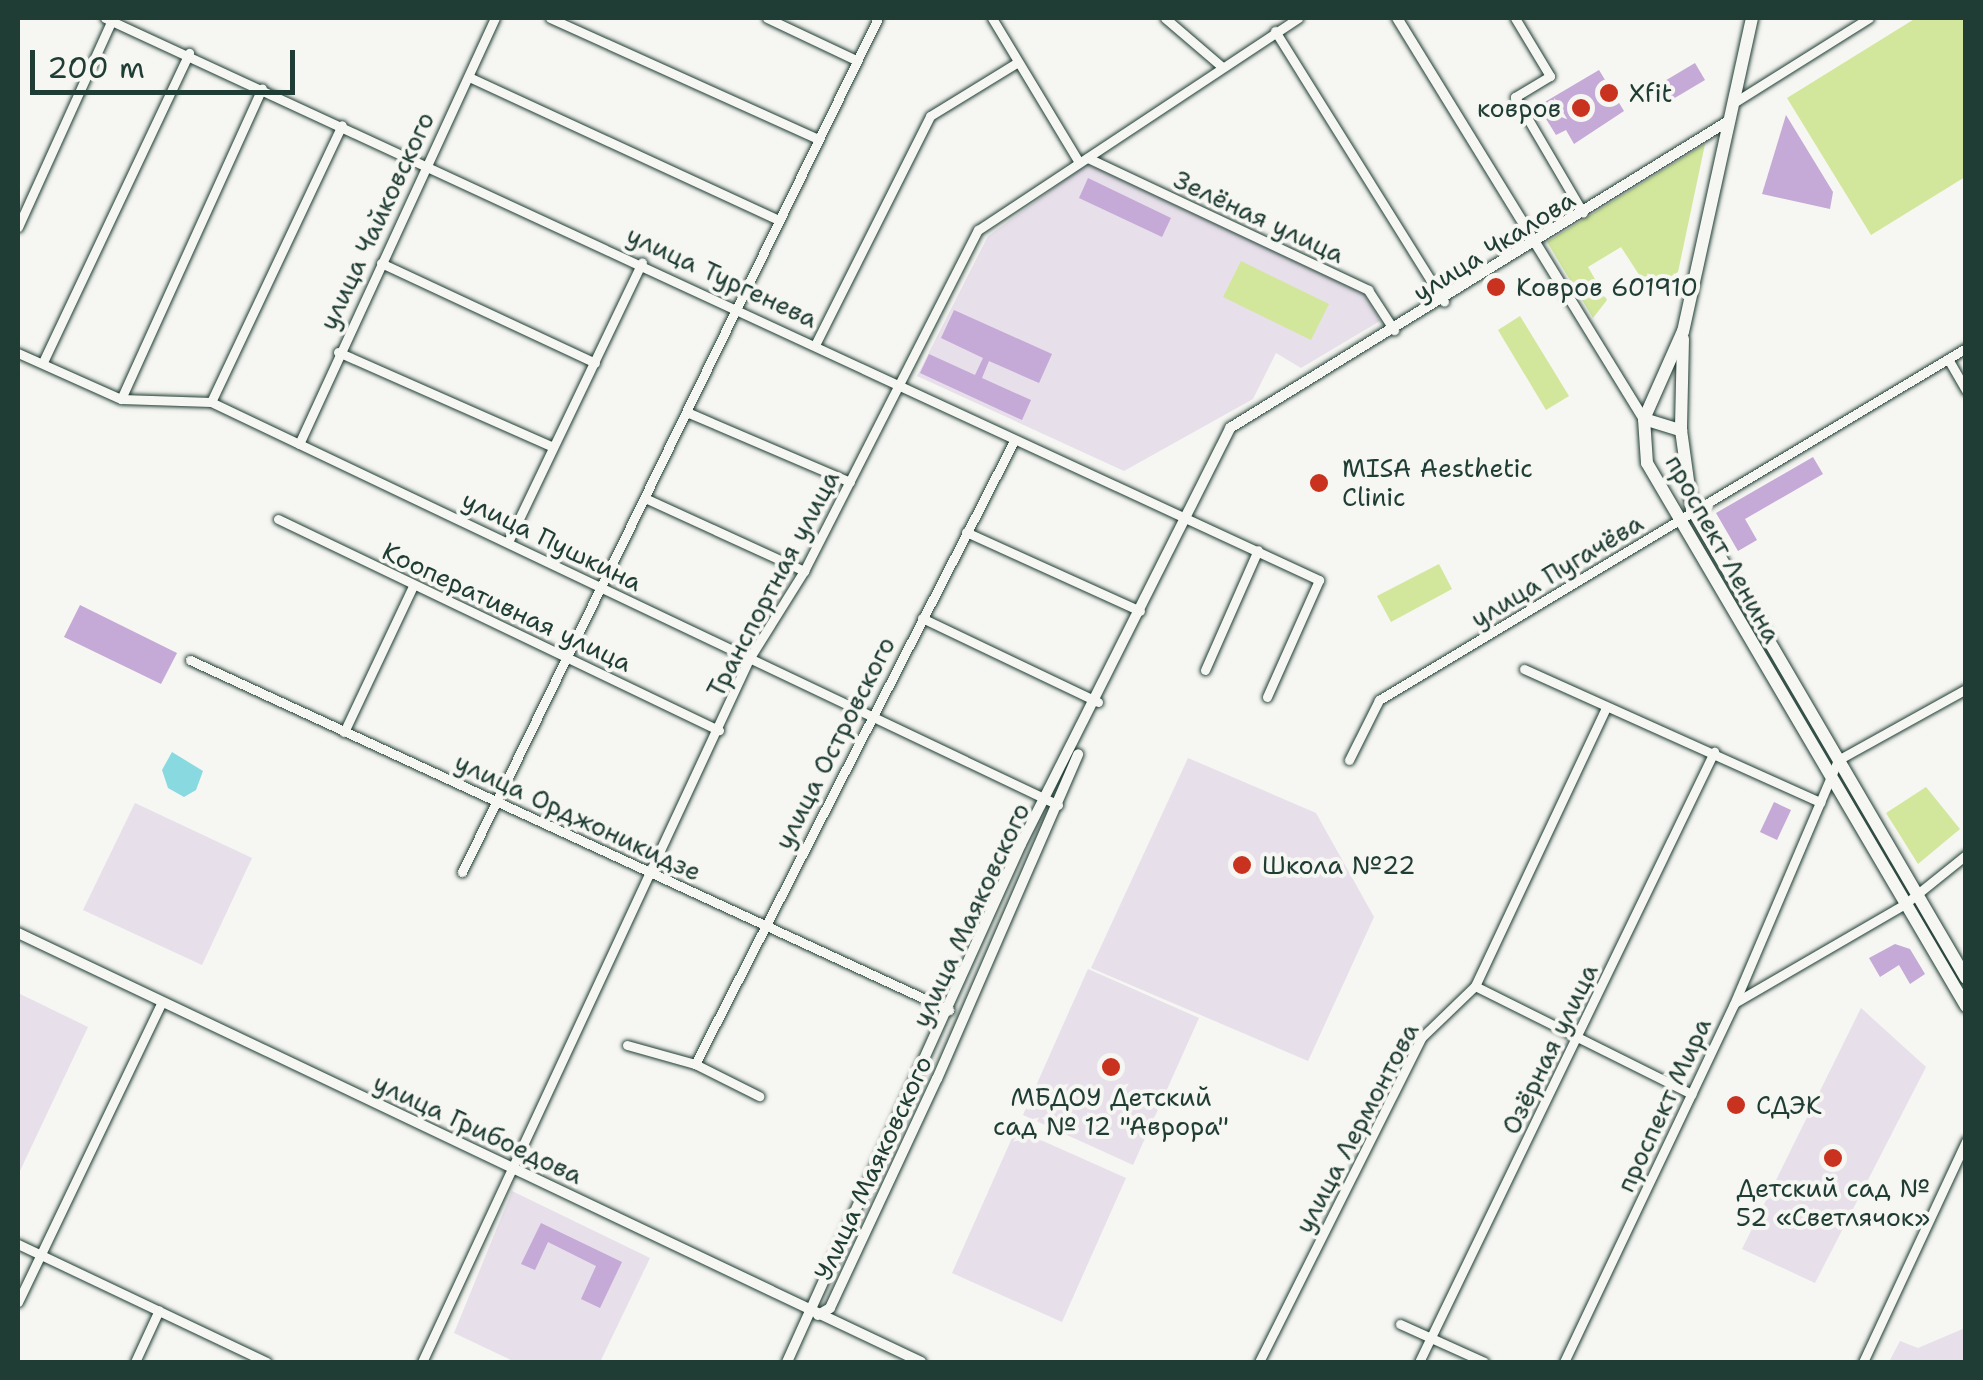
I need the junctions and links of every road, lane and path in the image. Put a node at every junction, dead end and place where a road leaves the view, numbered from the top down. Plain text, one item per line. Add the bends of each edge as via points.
1 (495, 18) edge
2 (550, 18) edge
3 (767, 18) edge
4 (878, 18) edge
5 (992, 18) edge
6 (1164, 18) edge
7 (1298, 18) edge
8 (1397, 18) edge
9 (1514, 18) edge
10 (1752, 18) edge
11 (1869, 18) edge
12 (108, 19) edge
13 (1275, 31) junction
14 (189, 53) junction
15 (856, 60) junction
16 (1018, 62) junction
17 (1221, 66) junction
18 (469, 77) junction
19 (262, 88) junction
20 (1735, 102) junction
21 (1731, 119) junction
22 (342, 124) junction
23 (816, 138) junction
24 (1083, 160) junction
25 (423, 167) junction
26 (1584, 213) junction
27 (777, 219) junction
28 (18, 226) edge
29 (1535, 244) junction
30 (642, 262) junction
31 (381, 263) junction
32 (1444, 301) junction
33 (740, 308) junction
34 (1683, 331) junction
35 (1395, 332) junction
36 (816, 343) junction
37 (1966, 348) edge
38 (338, 352) junction
39 (18, 353) edge
40 (1948, 359) junction
41 (43, 362) junction
42 (595, 363) junction
43 (901, 383) junction
44 (1966, 390) edge
45 (121, 400) junction
46 (211, 402) junction
47 (1276, 402) joint
48 (689, 412) junction
49 (1644, 419) junction
50 (1681, 430) junction
51 (1014, 441) junction
52 (299, 444) junction
53 (551, 446) junction
54 (850, 482) junction
55 (647, 499) junction
56 (1692, 509) junction
57 (1185, 514) junction
58 (278, 518) dead end
59 (1677, 522) junction
60 (966, 532) junction
61 (508, 542) junction
62 (1258, 550) junction
63 (804, 571) junction
64 (413, 586) junction
65 (602, 588) junction
66 (1140, 612) junction
67 (922, 618) junction
68 (562, 656) junction
69 (749, 659) junction
70 (190, 660) dead end
71 (1524, 669) dead end
72 (1205, 670) dead end
73 (1966, 690) edge
74 (1268, 697) dead end
75 (1098, 702) junction
76 (1606, 706) junction
77 (868, 717) junction
78 (719, 730) junction
79 (344, 732) junction
80 (1714, 752) junction
81 (1350, 760) dead end
82 (1838, 760) junction
83 (1829, 778) junction
84 (498, 801) junction
85 (1053, 802) junction
86 (1820, 802) junction
87 (1966, 855) edge
88 (462, 872) dead end
89 (649, 876) junction
90 (1918, 894) junction
91 (1905, 904) junction
92 (768, 924) junction
93 (18, 933) edge
94 (1966, 978) edge
95 (1475, 986) junction
96 (162, 1002) junction
97 (1734, 1004) junction
98 (1966, 1006) edge
99 (949, 1010) junction
100 (1579, 1036) junction
101 (626, 1045) dead end
102 (695, 1064) junction
103 (1692, 1094) junction
104 (759, 1096) dead end
105 (1966, 1141) edge
106 (515, 1168) junction
107 (18, 1244) edge
108 (39, 1254) junction
109 (18, 1302) edge
110 (159, 1310) junction
111 (815, 1313) junction
112 (1400, 1324) dead end
113 (1430, 1338) junction
114 (135, 1362) edge
115 (266, 1362) edge
116 (422, 1362) edge
117 (787, 1362) edge
118 (921, 1362) edge
119 (1259, 1362) edge
120 (1419, 1362) edge
121 (1484, 1362) edge
122 (1564, 1362) edge
123 (1863, 1362) edge

1 - 18 street, улица Чайковского
2 - 23 street
3 - 15 street
4 - 15 street
5 - 16 street
6 - 17 street
7 - 13 street, Транспортная улица
8 - 29 street
9 - 26 street via 1550,76 1515,97
10 - 20 main road
11 - 20 street
12 - 14 street, улица Тургенева
12 - 28 street
13 - 17 street, Транспортная улица
13 - 32 street
14 - 19 street, улица Тургенева
14 - 41 street
15 - 23 street
16 - 24 street
16 - 36 street via 930,116
17 - 24 street, Транспортная улица
18 - 25 street, улица Чайковского
18 - 27 street
19 - 22 street, улица Тургенева
19 - 45 street
20 - 21 main road
21 - 26 street, улица Чкалова
21 - 34 main road
22 - 25 street, улица Тургенева
22 - 46 street
23 - 27 street
24 - 35 street, Зелёная улица via 1368,290
24 - 43 street, Транспортная улица via 978,230
25 - 30 street, улица Тургенева
25 - 31 street, улица Чайковского
26 - 29 street, улица Чкалова
27 - 33 street
29 - 32 street, улица Чкалова
29 - 49 street
30 - 33 street, улица Тургенева
30 - 42 street
31 - 38 street, улица Чайковского
31 - 42 street
32 - 35 street, улица Чкалова
33 - 36 street, улица Тургенева
33 - 48 street
34 - 49 main road
34 - 50 main road
35 - 47 street, улица Чкалова
36 - 43 street, улица Тургенева
37 - 40 street, улица Пугачёва
38 - 52 street, улица Чайковского
38 - 53 street
39 - 41 street, улица Пушкина
40 - 44 street
40 - 56 street, улица Пугачёва
41 - 45 street, улица Пушкина
42 - 53 street
43 - 51 street, улица Тургенева
43 - 54 street, Транспортная улица
45 - 46 street, улица Пушкина
46 - 52 street, улица Пушкина
47 - 57 street, улица Маяковского via 1230,428
48 - 54 street
48 - 55 street
49 - 50 main road, проспект Ленина
49 - 59 main road, проспект Ленина via 1647,463
50 - 56 main road, проспект Ленина
51 - 57 street, улица Тургенева
51 - 60 street, улица Островского
52 - 61 street, улица Пушкина
53 - 61 street
54 - 63 street, Транспортная улица
55 - 63 street
55 - 65 street
56 - 59 street, улица Пугачёва
56 - 82 main road, проспект Ленина
57 - 62 street, улица Тургенева
57 - 66 street, улица Маяковского
58 - 64 street, Кооперативная улица
59 - 81 street, улица Пугачёва via 1379,700
59 - 83 main road, проспект Ленина
60 - 66 street
60 - 67 street, улица Островского
61 - 65 street, улица Пушкина
62 - 72 street
62 - 74 street, улица Тургенева via 1320,580
63 - 69 street, Транспортная улица
64 - 68 street, Кооперативная улица
64 - 79 street
65 - 68 street
65 - 69 street, улица Пушкина
66 - 75 street, улица Маяковского
67 - 75 street
67 - 77 street, улица Островского
68 - 78 street, Кооперативная улица
68 - 84 street
69 - 77 street, улица Пушкина
69 - 78 street, Транспортная улица
70 - 79 street, улица Орджоникидзе
71 - 76 street
73 - 82 street
75 - 85 street, улица Маяковского
76 - 80 street
76 - 95 street, улица Лермонтова
77 - 85 street, улица Пушкина
77 - 92 street, улица Островского
78 - 89 street, Транспортная улица
79 - 84 street, улица Орджоникидзе
80 - 86 street
80 - 100 street, Озёрная улица
82 - 83 street
82 - 90 main road, проспект Ленина
83 - 86 street
83 - 91 main road, проспект Ленина
84 - 88 street
84 - 89 street, улица Орджоникидзе
85 - 99 street, улица Маяковского
85 - 111 street, Улица Маяковского via 830,1308
86 - 97 street
87 - 90 street, проспект Мира
89 - 92 street, улица Орджоникидзе
89 - 106 street, Транспортная улица
90 - 91 street, проспект Мира
90 - 94 main road, проспект Ленина
91 - 97 street, проспект Мира
91 - 98 main road, проспект Ленина
92 - 99 street, улица Орджоникидзе
92 - 102 street, улица Островского
93 - 96 street, улица Грибоедова
95 - 100 street
95 - 119 street, улица Лермонтова via 1422,1037
96 - 106 street, улица Грибоедова
96 - 108 street
97 - 103 street, проспект Мира
99 - 111 street, улица Маяковского
100 - 103 street
100 - 113 street, Озёрная улица
101 - 102 street
102 - 104 street
103 - 122 street, проспект Мира
105 - 123 street
106 - 111 street, улица Грибоедова
106 - 116 street, Транспортная улица
107 - 108 street
108 - 109 street
108 - 110 street
110 - 114 street
110 - 115 street
111 - 117 street, улица Маяковского
111 - 118 street, улица Грибоедова
112 - 113 street
113 - 120 street, Озёрная улица
113 - 121 street

